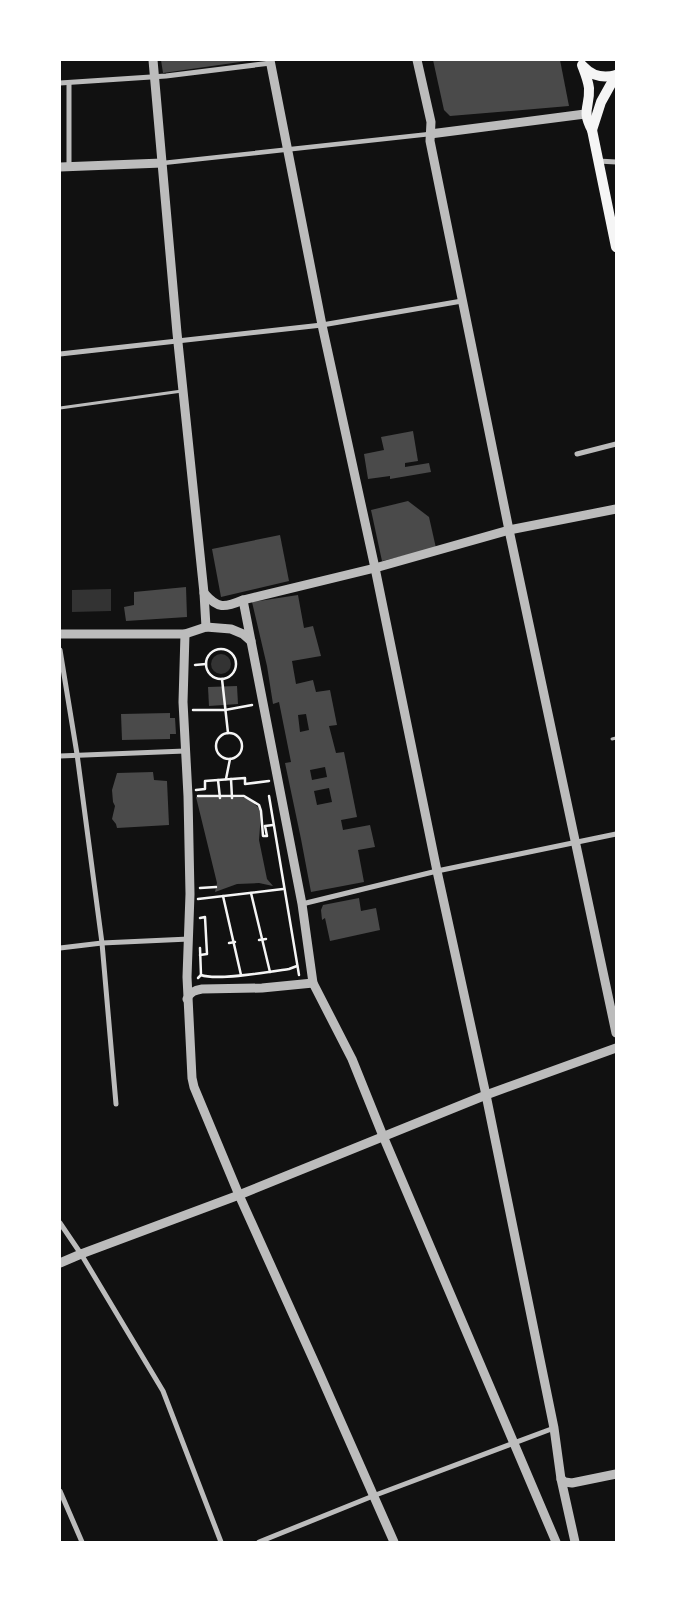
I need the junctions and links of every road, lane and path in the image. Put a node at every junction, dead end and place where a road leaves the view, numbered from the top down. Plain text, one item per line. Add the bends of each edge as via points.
1 (154, 60) edge
2 (417, 60) edge
3 (271, 62) edge
4 (581, 63) edge
5 (616, 75) edge
6 (155, 77) junction
7 (60, 83) edge
8 (69, 83) junction
9 (585, 114) junction
10 (592, 130) junction
11 (430, 134) junction
12 (288, 149) junction
13 (598, 161) junction
14 (616, 162) edge
15 (162, 163) junction
16 (64, 167) edge
17 (616, 246) edge
18 (462, 301) junction
19 (322, 325) junction
20 (178, 342) junction
21 (60, 354) edge
22 (183, 391) junction
23 (60, 408) edge
24 (616, 444) edge
25 (577, 454) dead end
26 (616, 509) edge
27 (509, 530) junction
28 (374, 568) junction
29 (204, 593) junction
30 (243, 600) junction
31 (206, 627) junction
32 (60, 634) edge
33 (185, 634) junction
34 (219, 641) dead end
35 (251, 641) junction
36 (220, 648) junction
37 (60, 650) edge
38 (242, 662) dead end
39 (236, 663) junction
40 (206, 664) junction
41 (191, 665) dead end
42 (222, 679) junction
43 (256, 704) dead end
44 (192, 710) dead end
45 (225, 710) junction
46 (228, 733) junction
47 (185, 751) junction
48 (77, 754) junction
49 (60, 756) edge
50 (230, 759) junction
51 (226, 779) junction
52 (231, 779) junction
53 (218, 780) junction
54 (272, 781) dead end
55 (194, 790) dead end
56 (268, 790) dead end
57 (220, 797) junction
58 (232, 797) junction
59 (197, 802) dead end
60 (273, 825) junction
61 (616, 834) edge
62 (576, 843) junction
63 (437, 871) junction
64 (216, 887) dead end
65 (197, 889) dead end
66 (283, 889) junction
67 (251, 893) junction
68 (223, 896) junction
69 (197, 899) dead end
70 (302, 904) junction
71 (198, 918) dead end
72 (286, 935) dead end
73 (291, 935) junction
74 (189, 939) junction
75 (102, 943) junction
76 (60, 948) edge
77 (200, 954) dead end
78 (297, 966) junction
79 (270, 972) junction
80 (298, 972) dead end
81 (241, 975) junction
82 (187, 977) junction
83 (200, 977) dead end
84 (313, 983) junction
85 (202, 988) junction
86 (187, 998) junction
87 (616, 1033) edge
88 (616, 1048) edge
89 (486, 1095) junction
90 (116, 1104) dead end
91 (383, 1136) junction
92 (239, 1195) junction
93 (60, 1223) edge
94 (82, 1254) junction
95 (60, 1263) edge
96 (554, 1428) junction
97 (513, 1443) junction
98 (616, 1474) edge
99 (561, 1478) junction
100 (572, 1483) junction
101 (60, 1491) edge
102 (373, 1496) junction
103 (565, 1496) junction
104 (82, 1542) edge
105 (221, 1542) edge
106 (258, 1542) edge
107 (394, 1542) edge
108 (556, 1542) edge
109 (575, 1542) edge

1 - 6 street
2 - 11 street via 431,122
3 - 6 street
3 - 12 street
4 - 5 main road via 594,75
4 - 9 main road via 589,90
5 - 10 main road via 600,102
6 - 8 street
6 - 15 street
7 - 8 street
8 - 16 street
9 - 10 main road
9 - 11 street
10 - 13 main road
11 - 12 street
11 - 18 street
12 - 15 street
12 - 19 street
13 - 14 street
13 - 17 main road
15 - 16 street
15 - 20 street
18 - 19 street
18 - 27 street
19 - 20 street
19 - 28 street
20 - 21 street
20 - 22 street
22 - 23 lane
22 - 29 street
24 - 25 street
26 - 27 street
27 - 28 street
27 - 62 street
28 - 30 street
28 - 63 street
29 - 30 street via 220,606
29 - 31 street
30 - 35 street
31 - 33 street
31 - 35 street via 231,629
32 - 33 street
33 - 47 street
34 - 36 path
35 - 70 street
36 - 39 path via 229,651
36 - 40 path via 210,653
37 - 48 street
38 - 39 path
39 - 42 path via 234,672
40 - 41 path
40 - 42 path via 212,676
42 - 45 path
43 - 45 path
44 - 45 path
45 - 46 path
46 - 50 path via 240,739 242,747 238,755
46 - 50 path via 218,739 216,747 222,757
47 - 48 street
47 - 74 street
48 - 49 street
48 - 75 street
50 - 51 path
51 - 52 path
51 - 53 path
52 - 54 path via 245,778 245,784
52 - 58 path
53 - 55 path via 205,781 205,789
53 - 57 path
56 - 60 path
57 - 58 path
57 - 59 path via 195,796
58 - 60 path via 244,796 259,805 263,836 267,836 265,826
60 - 66 path
61 - 62 street
62 - 63 street
62 - 87 street
63 - 70 street
63 - 89 street
64 - 65 path
66 - 67 path
66 - 73 path
67 - 68 path
67 - 79 path
68 - 69 path
68 - 81 path
70 - 84 street
71 - 77 path via 205,917 208,944 206,954
72 - 73 path
73 - 78 path
74 - 75 street
74 - 82 street
75 - 76 street
75 - 90 street
78 - 79 path
78 - 80 path
79 - 81 path
81 - 83 path
82 - 85 street
82 - 86 street
84 - 85 street via 262,988
84 - 91 street via 352,1059
85 - 86 street
86 - 92 street via 194,1087
88 - 89 street
89 - 91 street
89 - 96 street
91 - 92 street
91 - 97 street
92 - 94 street
92 - 102 street
93 - 94 street
94 - 95 street
94 - 105 street via 163,1390
96 - 97 street
96 - 99 street
97 - 102 street
97 - 108 street
98 - 100 street
99 - 100 street
99 - 103 street
100 - 103 street
101 - 104 street
102 - 106 street
102 - 107 street
103 - 109 street

